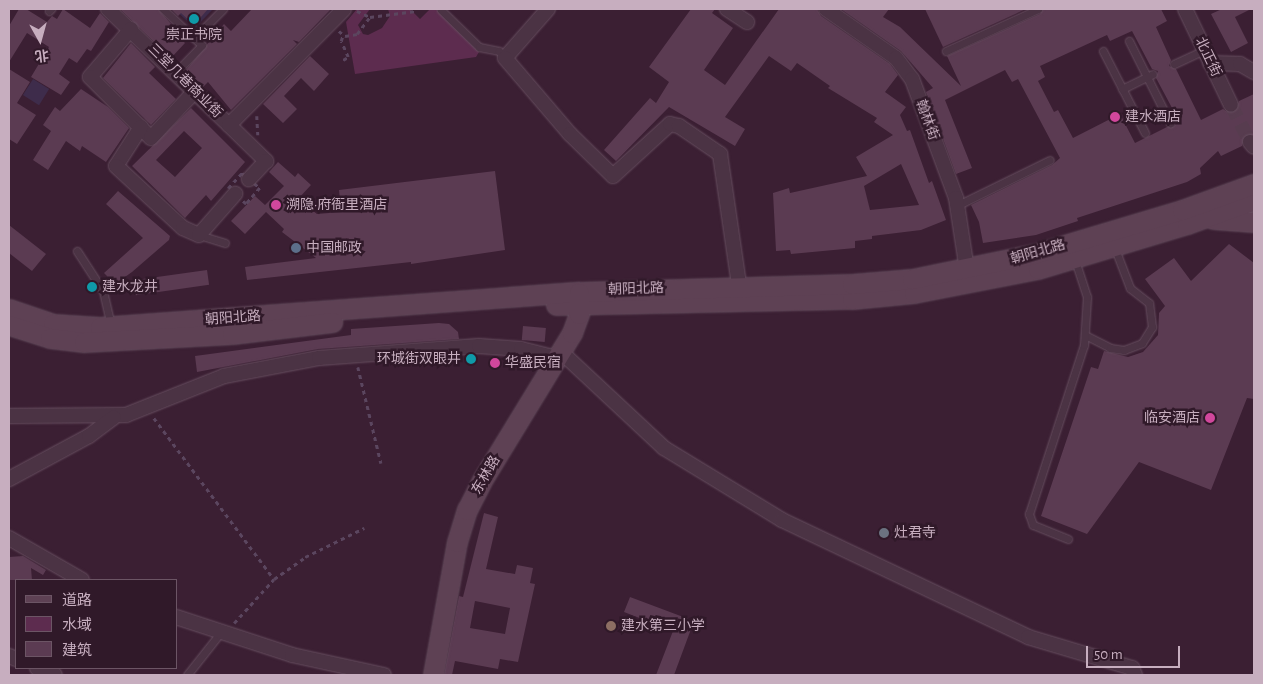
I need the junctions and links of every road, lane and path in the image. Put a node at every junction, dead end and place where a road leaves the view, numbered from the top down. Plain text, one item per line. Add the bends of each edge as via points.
1 (108, 9) edge
2 (163, 9) edge
3 (223, 9) edge
4 (344, 9) edge
5 (353, 9) edge
6 (548, 9) edge
7 (727, 9) edge
8 (826, 9) edge
9 (1038, 9) edge
10 (1185, 9) edge
11 (441, 10) edge
12 (414, 11) dead end
13 (370, 17) junction
14 (746, 22) dead end
15 (131, 29) junction
16 (194, 38) junction
17 (1129, 41) dead end
18 (946, 51) dead end
19 (1103, 52) dead end
20 (1207, 57) junction
21 (504, 58) junction
22 (343, 60) dead end
23 (1174, 64) dead end
24 (176, 72) junction
25 (1254, 72) edge
26 (1150, 75) junction
27 (1122, 89) junction
28 (195, 91) junction
29 (256, 97) junction
30 (1231, 105) tunnel mouth
31 (1170, 123) dead end
32 (229, 125) junction
33 (141, 127) junction
34 (1145, 133) dead end
35 (258, 154) junction
36 (1050, 160) dead end
37 (249, 179) dead end
38 (1254, 184) edge
39 (235, 194) dead end
40 (1254, 200) edge
41 (958, 205) junction
42 (1202, 219) junction
43 (1254, 222) edge
44 (199, 235) junction
45 (225, 243) dead end
46 (1114, 246) junction
47 (78, 251) dead end
48 (1075, 258) junction
49 (968, 270) junction
50 (739, 285) junction
51 (579, 298) junction
52 (9, 309) edge
53 (9, 326) edge
54 (111, 326) junction
55 (1085, 336) junction
56 (355, 355) junction
57 (558, 355) junction
58 (147, 409) junction
59 (9, 416) edge
60 (114, 417) junction
61 (381, 463) dead end
62 (9, 479) edge
63 (364, 528) dead end
64 (9, 538) edge
65 (1068, 539) dead end
66 (80, 579) edge
67 (274, 579) junction
68 (178, 618) edge
69 (223, 633) junction
70 (40, 669) edge
71 (55, 675) edge
72 (187, 675) edge
73 (384, 675) edge
74 (433, 675) edge
75 (1136, 675) edge

1 - 15 street, 三堂几巷商业街
2 - 16 lane
3 - 16 lane
4 - 29 street, 三堂几巷商业街
5 - 13 path
6 - 21 street
7 - 14 street
8 - 41 street, 翰林街 via 896,58 912,79
9 - 18 lane
10 - 20 street, 北正街
11 - 21 lane via 479,47 499,51
12 - 13 path
13 - 22 path via 357,34 344,35 341,41 348,57
15 - 24 street, 三堂几巷商业街
15 - 33 street via 90,77
16 - 24 lane via 202,45
17 - 26 lane
19 - 27 lane
20 - 23 lane
20 - 25 street via 1240,64
20 - 30 street, 北正街
21 - 50 street via 570,134 613,176 670,124 679,126 720,154
24 - 28 street, 三堂几巷商业街
26 - 27 lane
26 - 31 lane
27 - 34 lane
28 - 32 street, 三堂几巷商业街
28 - 33 street via 151,138
29 - 32 street, 三堂几巷商业街
29 - 35 path
32 - 35 street
33 - 44 street via 116,166 183,228
35 - 37 street via 266,160
36 - 41 lane
38 - 49 main road, 朝阳北路 via 1182,210
39 - 44 street
40 - 42 main road, 朝阳北路
41 - 49 street, 翰林街
42 - 43 main road
42 - 46 main road, 朝阳北路
44 - 45 lane
46 - 48 main road, 朝阳北路
46 - 55 lane via 1130,288 1149,303 1152,328 1142,343 1124,350 1110,348
47 - 54 lane via 103,291
48 - 51 main road, 朝阳北路 via 1007,277 914,294 852,299
48 - 55 lane via 1087,297
49 - 50 main road, 朝阳北路 via 852,284
50 - 51 main road, 朝阳北路
51 - 53 main road, 朝阳北路 via 232,334 102,342 50,338
51 - 54 main road, 朝阳北路
51 - 57 main road, 东林路 via 576,324
52 - 54 main road, 朝阳北路 via 53,324
55 - 65 lane via 1030,514 1034,525
56 - 57 street via 479,346
56 - 58 street via 295,361 224,376 186,389
56 - 61 path
57 - 74 main road, 东林路 via 467,510 457,542
57 - 75 street via 664,448 782,520 1028,637 1132,668
58 - 60 street
58 - 67 path
59 - 60 street
60 - 62 street via 89,436
63 - 67 path via 305,557
64 - 66 street
67 - 69 path
68 - 69 street
69 - 72 lane
69 - 73 street via 292,656
70 - 71 street

